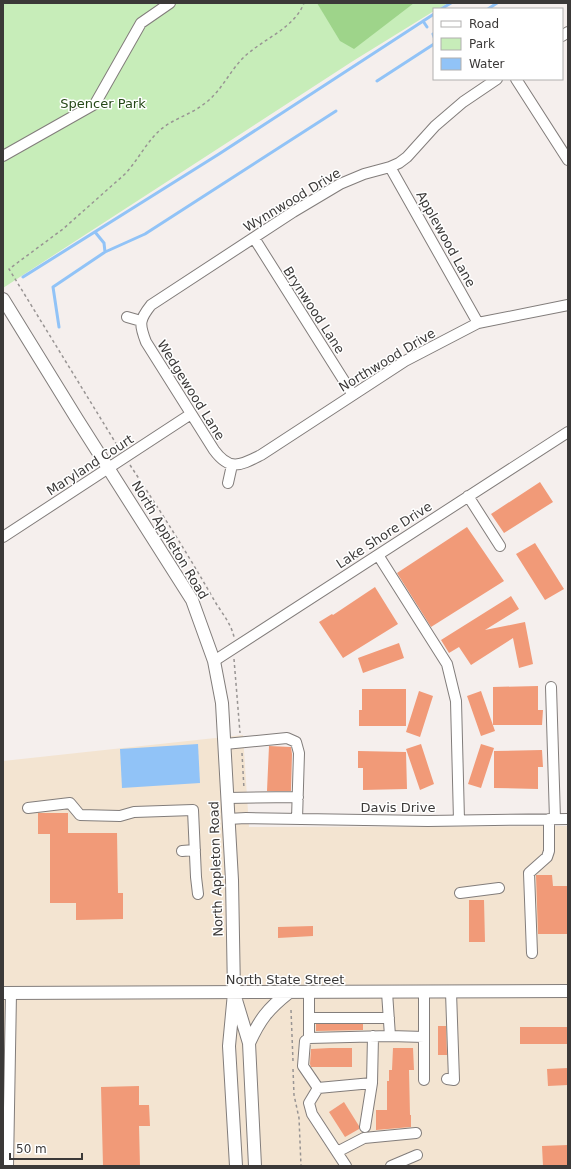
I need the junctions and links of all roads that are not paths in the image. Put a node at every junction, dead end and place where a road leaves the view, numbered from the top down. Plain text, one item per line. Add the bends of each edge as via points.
1 (170, 3) edge
2 (496, 80) edge
3 (517, 80) edge
4 (3, 156) edge
5 (568, 160) edge
6 (390, 167) junction
7 (254, 238) junction
8 (3, 299) edge
9 (568, 305) edge
10 (128, 316) dead end
11 (141, 321) junction
12 (478, 324) junction
13 (353, 395) junction
14 (191, 414) junction
15 (568, 432) edge
16 (232, 465) junction
17 (109, 468) junction
18 (228, 483) dead end
19 (468, 496) junction
20 (3, 537) edge
21 (500, 546) dead end
22 (378, 554) junction
23 (214, 661) junction
24 (551, 687) dead end
25 (225, 744) junction
26 (298, 797) junction
27 (227, 798) junction
28 (28, 808) dead end
29 (228, 819) junction
30 (297, 819) junction
31 (568, 819) edge
32 (459, 820) junction
33 (552, 820) junction
34 (195, 850) junction
35 (182, 851) dead end
36 (498, 888) dead end
37 (460, 893) dead end
38 (198, 894) dead end
39 (532, 953) dead end
40 (387, 992) junction
41 (424, 992) junction
42 (451, 992) junction
43 (568, 992) edge
44 (7, 993) edge
45 (234, 993) junction
46 (288, 993) junction
47 (309, 993) junction
48 (310, 1018) junction
49 (389, 1018) junction
50 (373, 1036) junction
51 (390, 1036) junction
52 (424, 1037) junction
53 (310, 1038) junction
54 (249, 1043) junction
55 (447, 1079) dead end
56 (424, 1080) dead end
57 (372, 1083) junction
58 (318, 1088) junction
59 (365, 1127) dead end
60 (416, 1133) dead end
61 (337, 1152) junction
62 (417, 1155) dead end
63 (8, 1166) edge
64 (236, 1166) edge
65 (255, 1166) edge
66 (346, 1166) edge
67 (391, 1166) edge

1 - 4 street via 141,23 95,104
2 - 6 street, Wynnwood Drive via 463,102 435,126 407,157
3 - 5 street
6 - 7 street, Wynnwood Drive via 340,184
6 - 12 street, Applewood Lane
7 - 11 street, Wynnwood Drive via 151,305
7 - 13 street, Brynwood Lane
8 - 17 main road, North Appleton Road
9 - 12 street, Northwood Drive
10 - 11 street
11 - 14 street, Wedgewood Lane via 146,342
12 - 13 street, Northwood Drive via 405,361
13 - 16 street, Northwood Drive via 261,455 244,464
14 - 16 street, Wedgewood Lane via 218,456
14 - 17 street, Maryland Court
15 - 19 street, Lake Shore Drive
16 - 18 street
17 - 20 street, Maryland Court
17 - 23 main road, North Appleton Road via 192,600
19 - 21 street
19 - 22 street, Lake Shore Drive
22 - 23 street, Lake Shore Drive
22 - 32 street via 446,664 456,701
23 - 25 main road, North Appleton Road via 222,703
24 - 33 street
25 - 26 street via 287,738 296,742 299,753
25 - 27 main road, North Appleton Road
26 - 27 street
26 - 30 street
27 - 29 main road, North Appleton Road
28 - 34 street via 70,803 80,815 120,816 134,812 193,810
29 - 30 street, Davis Drive
29 - 45 main road, North Appleton Road
30 - 32 street, Davis Drive
31 - 33 street, Davis Drive
32 - 33 street, Davis Drive
33 - 39 street via 547,857 530,873
34 - 35 street
34 - 38 street
36 - 37 street
40 - 41 main road, North State Street
40 - 47 main road, North State Street
40 - 49 street
41 - 42 main road, North State Street
41 - 52 street
42 - 43 main road, North State Street
42 - 55 street via 454,1080
44 - 45 main road, North State Street
44 - 63 street
45 - 46 main road, North State Street
45 - 54 main road
45 - 64 main road via 229,1046
46 - 47 main road, North State Street
46 - 54 main road via 272,1005
47 - 48 street
48 - 49 street
48 - 53 street
49 - 51 street
50 - 51 street
50 - 53 street
50 - 57 street
51 - 52 street
52 - 56 street
53 - 58 street via 305,1042 303,1066
54 - 65 main road
57 - 58 street via 342,1090
57 - 59 street
58 - 61 street via 309,1103 312,1114
60 - 61 street via 364,1138
61 - 66 street
62 - 67 street

